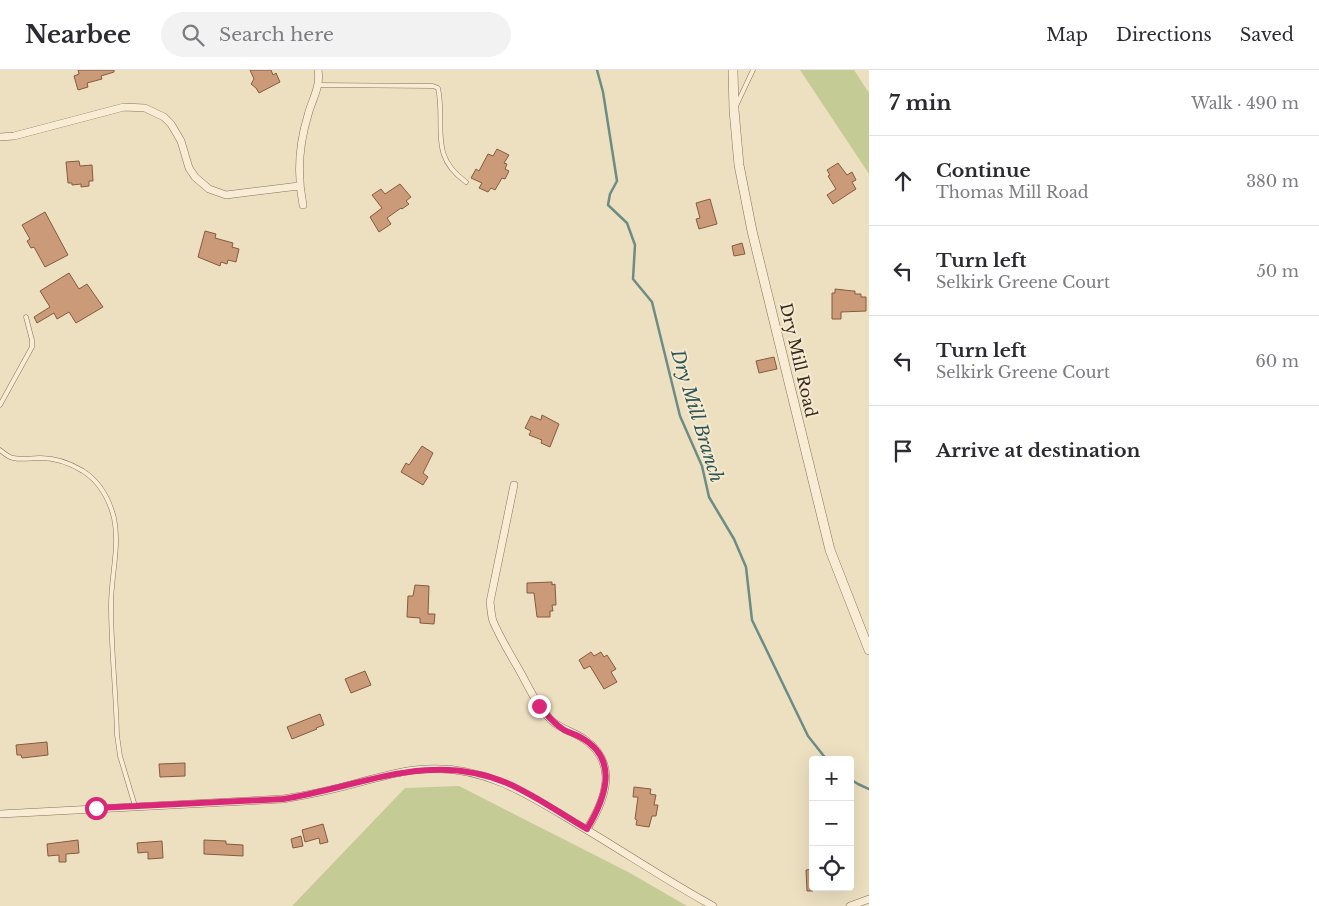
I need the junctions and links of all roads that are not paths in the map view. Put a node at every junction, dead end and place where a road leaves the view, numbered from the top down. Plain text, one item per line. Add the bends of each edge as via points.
1 (318, 70) edge
2 (733, 70) edge
3 (753, 70) edge
4 (318, 85) junction
5 (734, 110) junction
6 (0, 137) edge
7 (466, 182) dead end
8 (300, 186) junction
9 (303, 205) dead end
10 (26, 317) dead end
11 (0, 405) edge
12 (0, 450) edge
13 (514, 486) dead end
14 (869, 650) edge
15 (135, 806) junction
16 (0, 814) edge
17 (587, 829) junction
18 (869, 900) edge
19 (713, 906) edge
20 (850, 906) edge

1 - 4 street
2 - 5 street, Dry Mill Road
3 - 5 lane
4 - 7 lane via 438,88 443,154 454,173
4 - 8 street via 302,136
5 - 14 street, Dry Mill Road via 739,165 752,231 820,513 830,550
6 - 8 street via 124,107 145,108 172,124 189,168 195,178 210,189 226,195
8 - 9 street
10 - 11 lane via 32,346
12 - 15 lane via 11,458 57,460 83,471 104,491 110,506 116,536 111,604 117,735
13 - 17 street via 490,602 492,618 539,706 551,720 583,738 604,760 607,774 604,790 599,810
15 - 16 street
15 - 17 street via 283,799 408,771 448,769 508,784
17 - 19 street
18 - 20 street

